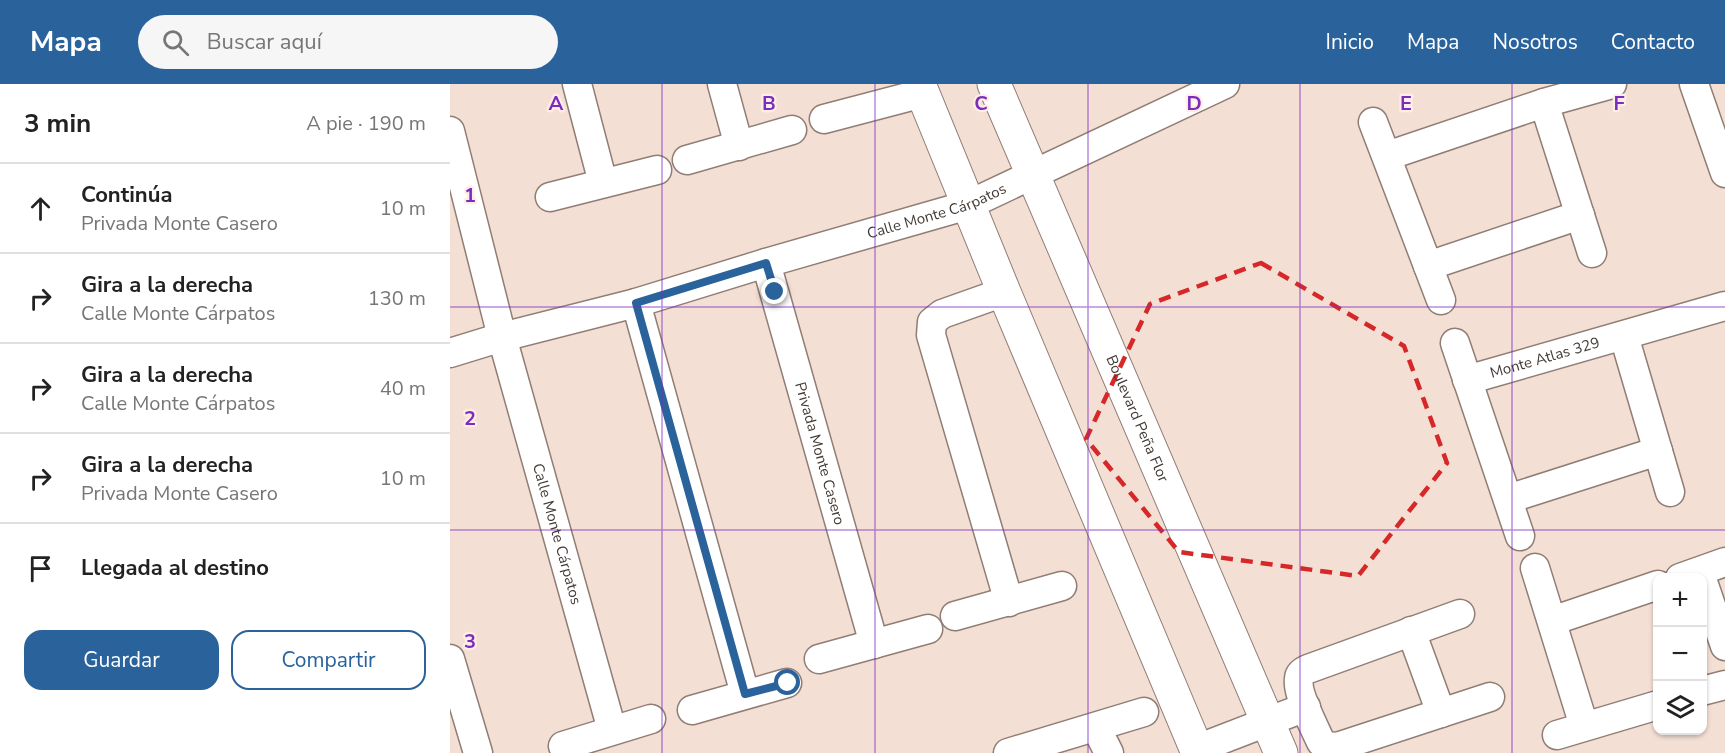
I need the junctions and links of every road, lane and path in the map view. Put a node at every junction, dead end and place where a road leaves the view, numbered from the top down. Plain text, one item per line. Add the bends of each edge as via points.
1 (577, 84) edge
2 (722, 84) edge
3 (994, 84) edge
4 (1225, 84) edge
5 (1612, 84) edge
6 (1694, 84) edge
7 (921, 88) edge
8 (1544, 103) junction
9 (824, 119) dead end
10 (1373, 122) dead end
11 (792, 130) dead end
12 (450, 131) edge
13 (739, 146) junction
14 (1387, 156) junction
15 (687, 160) dead end
16 (657, 170) dead end
17 (1725, 173) edge
18 (1032, 177) junction
19 (603, 183) junction
20 (550, 197) dead end
21 (968, 205) junction
22 (1580, 214) junction
23 (1592, 252) dead end
24 (766, 263) junction
25 (1428, 266) junction
26 (1004, 292) junction
27 (1441, 300) dead end
28 (636, 303) junction
29 (1725, 306) edge
30 (1624, 336) junction
31 (502, 337) junction
32 (1455, 343) dead end
33 (450, 353) edge
34 (1467, 380) junction
35 (1658, 451) junction
36 (1670, 492) dead end
37 (1508, 499) junction
38 (1520, 536) dead end
39 (1534, 568) dead end
40 (1062, 586) dead end
41 (1653, 587) edge
42 (1707, 589) edge
43 (1009, 602) junction
44 (1460, 614) dead end
45 (955, 616) dead end
46 (1552, 621) junction
47 (928, 629) dead end
48 (1411, 631) junction
49 (874, 644) junction
50 (1725, 646) edge
51 (450, 659) edge
52 (819, 659) dead end
53 (788, 683) dead end
54 (1725, 685) edge
55 (1707, 690) edge
56 (745, 694) junction
57 (1490, 697) dead end
58 (1653, 706) edge
59 (1306, 707) junction
60 (692, 710) dead end
61 (1144, 712) dead end
62 (1441, 713) junction
63 (651, 719) dead end
64 (1268, 722) junction
65 (1584, 726) junction
66 (1096, 727) junction
67 (612, 730) junction
68 (1557, 735) dead end
69 (563, 746) dead end
70 (1197, 751) edge
71 (478, 753) edge
72 (1008, 753) edge
73 (1109, 753) edge
74 (1281, 753) edge

1 - 19 street
2 - 13 street
3 - 18 main road, Boulevard Peña Flor
4 - 18 street, Calle Monte Cárpatos
5 - 8 street
6 - 17 street
7 - 9 street
7 - 21 main road
8 - 14 street
8 - 22 street
10 - 14 street
11 - 13 street
12 - 31 street
13 - 15 street
14 - 25 street
16 - 19 street
18 - 21 street, Calle Monte Cárpatos
18 - 64 main road, Boulevard Peña Flor
19 - 20 street
21 - 24 street, Calle Monte Cárpatos
21 - 26 main road
22 - 23 street
22 - 25 street
24 - 28 street, Calle Monte Cárpatos
24 - 49 street, Privada Monte Casero
25 - 27 street
26 - 43 street via 942,314 933,322 931,335
26 - 70 main road
28 - 31 street, Calle Monte Cárpatos
28 - 56 street
29 - 30 street, Monte Atlas 329
30 - 34 street, Monte Atlas 329
30 - 35 street
31 - 33 street, Calle Monte Cárpatos
31 - 67 street, Calle Monte Cárpatos
32 - 34 street
34 - 37 street
35 - 36 street
35 - 37 street
37 - 38 street
39 - 46 street
40 - 43 street
41 - 46 street
42 - 50 street
43 - 45 street
44 - 48 street
46 - 65 street
47 - 49 street
48 - 59 street via 1301,673 1298,680
48 - 62 street
49 - 52 street
51 - 71 street
53 - 56 street
54 - 55 street
56 - 60 street
57 - 62 street
58 - 65 street
59 - 62 street via 1321,742 1337,747
59 - 64 street
61 - 66 street
63 - 67 street
64 - 70 street
64 - 74 main road, Boulevard Peña Flor
65 - 68 street
66 - 72 street
66 - 73 street
67 - 69 street

